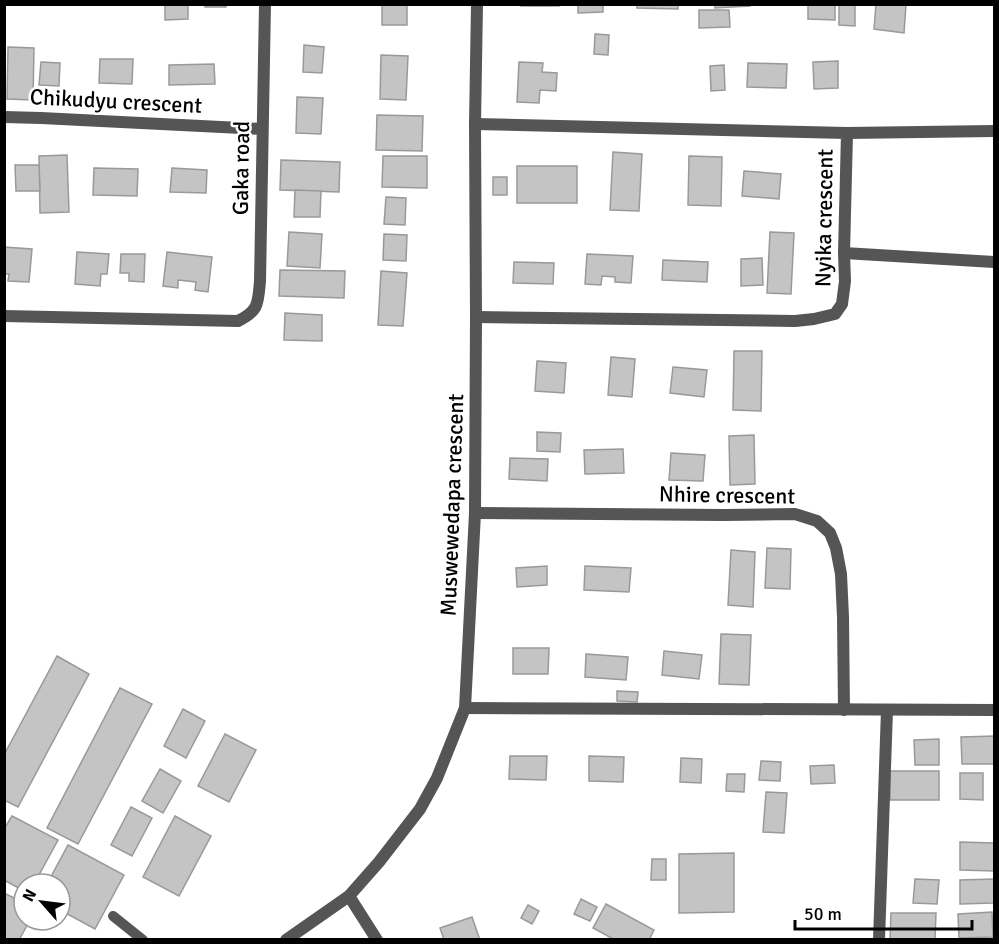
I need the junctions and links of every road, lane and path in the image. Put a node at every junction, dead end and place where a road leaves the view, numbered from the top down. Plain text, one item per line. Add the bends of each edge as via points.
1 (265, 4) edge
2 (477, 4) edge
3 (4, 117) edge
4 (475, 124) junction
5 (262, 129) junction
6 (994, 131) edge
7 (846, 133) junction
8 (844, 253) junction
9 (994, 262) edge
10 (4, 316) edge
11 (476, 317) junction
12 (475, 513) junction
13 (465, 708) junction
14 (844, 710) junction
15 (887, 710) junction
16 (994, 710) edge
17 (349, 896) junction
18 (112, 916) dead end
19 (143, 939) edge
20 (286, 939) edge
21 (377, 939) edge
22 (879, 939) edge

1 - 5 street, Gaka road
2 - 4 street, Muswewedapa crescent
3 - 5 street, Chikudyu crescent
4 - 7 street, Nyika crescent
4 - 11 street, Muswewedapa crescent
5 - 10 street, Gaka road via 260,281 258,305 250,316 238,321
6 - 7 street
7 - 8 street, Nyika crescent
8 - 9 street
8 - 11 street, Nyika crescent via 842,304 835,314 814,319
11 - 12 street, Muswewedapa crescent
12 - 13 street, Muswewedapa crescent
12 - 14 street, Nhire crescent via 795,514 817,521 830,533 841,574
13 - 14 street
13 - 17 street, Muswewedapa crescent via 420,809
14 - 15 street
15 - 16 street
15 - 22 street
17 - 20 street, Muswewedapa crescent
17 - 21 street
18 - 19 lane

